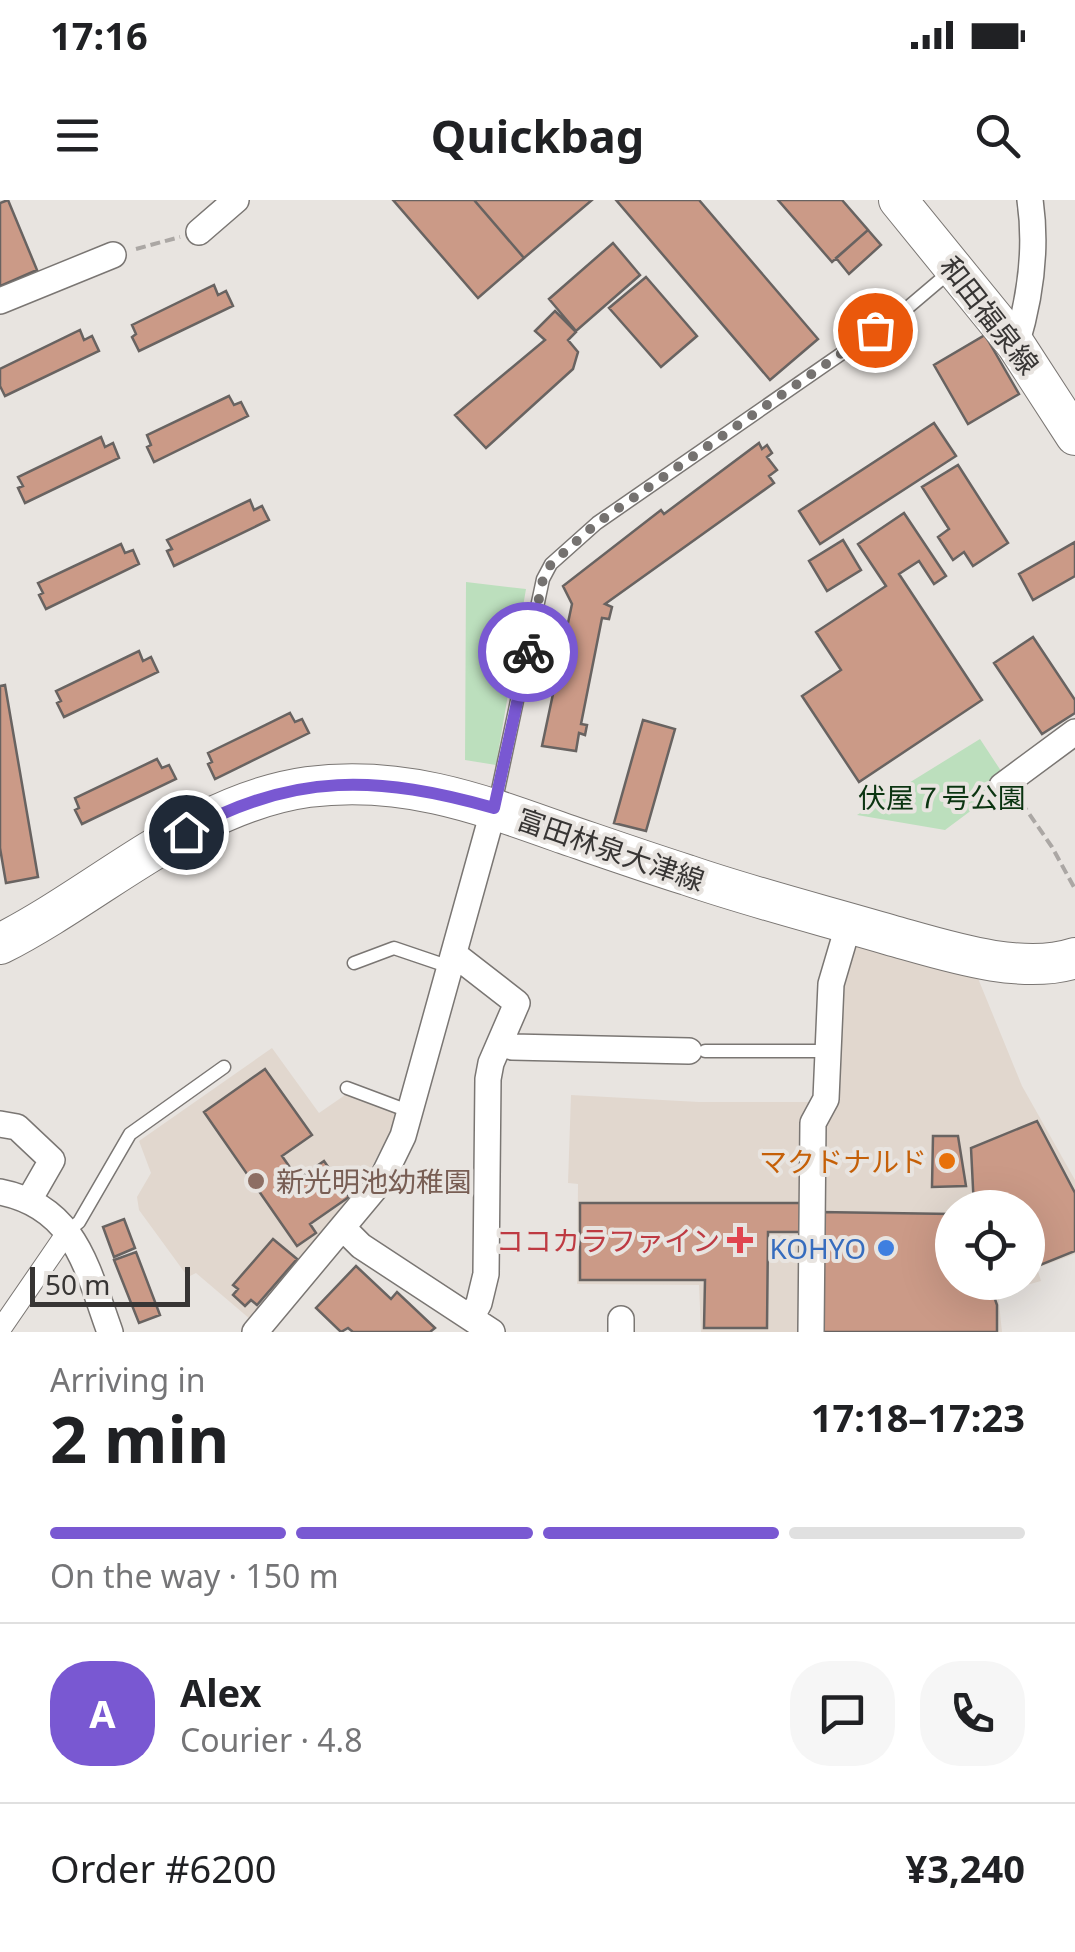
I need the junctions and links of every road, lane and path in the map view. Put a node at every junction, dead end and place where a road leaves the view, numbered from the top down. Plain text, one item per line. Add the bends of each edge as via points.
1 (236, 200) edge
2 (898, 200) edge
3 (1030, 200) edge
4 (199, 232) joint
5 (112, 255) joint
6 (954, 268) junction
7 (0, 302) edge
8 (1016, 345) junction
9 (1074, 432) edge
10 (1075, 732) edge
11 (1002, 786) joint
12 (494, 808) junction
13 (1075, 889) edge
14 (849, 923) junction
15 (0, 944) edge
16 (1075, 958) edge
17 (452, 961) junction
18 (354, 963) dead end
19 (500, 1043) junction
20 (697, 1050) joint
21 (828, 1051) junction
22 (224, 1067) dead end
23 (346, 1088) dead end
24 (411, 1112) junction
25 (13, 1118) edge
26 (0, 1192) edge
27 (28, 1200) junction
28 (343, 1228) junction
29 (68, 1231) junction
30 (482, 1325) edge
31 (0, 1330) edge
32 (110, 1332) edge
33 (255, 1332) edge
34 (811, 1332) edge

1 - 4 street
2 - 6 main road, 和田福泉線
3 - 8 street via 1028,306
4 - 5 path
5 - 7 street
6 - 8 main road, 和田福泉線
6 - 12 lane via 906,309 597,523 551,564
8 - 9 main road, 和田福泉線
10 - 11 street
11 - 13 path via 1021,802
12 - 14 main road, 富田林泉大津線 via 744,895
12 - 15 main road, 富田林泉大津線 via 384,784 266,797 201,824
12 - 17 street
14 - 16 main road, 富田林泉大津線 via 1028,965
14 - 21 street via 830,984
17 - 18 lane via 394,948
17 - 19 street via 517,1003
17 - 24 street
19 - 20 street
19 - 30 street via 488,1080
20 - 21 lane
21 - 34 street via 826,1099 813,1123
22 - 29 lane via 130,1134
23 - 24 lane
24 - 28 street via 381,1180
25 - 27 street via 52,1160
26 - 27 street
27 - 29 street
28 - 30 street
28 - 33 street
29 - 31 street
29 - 32 street

